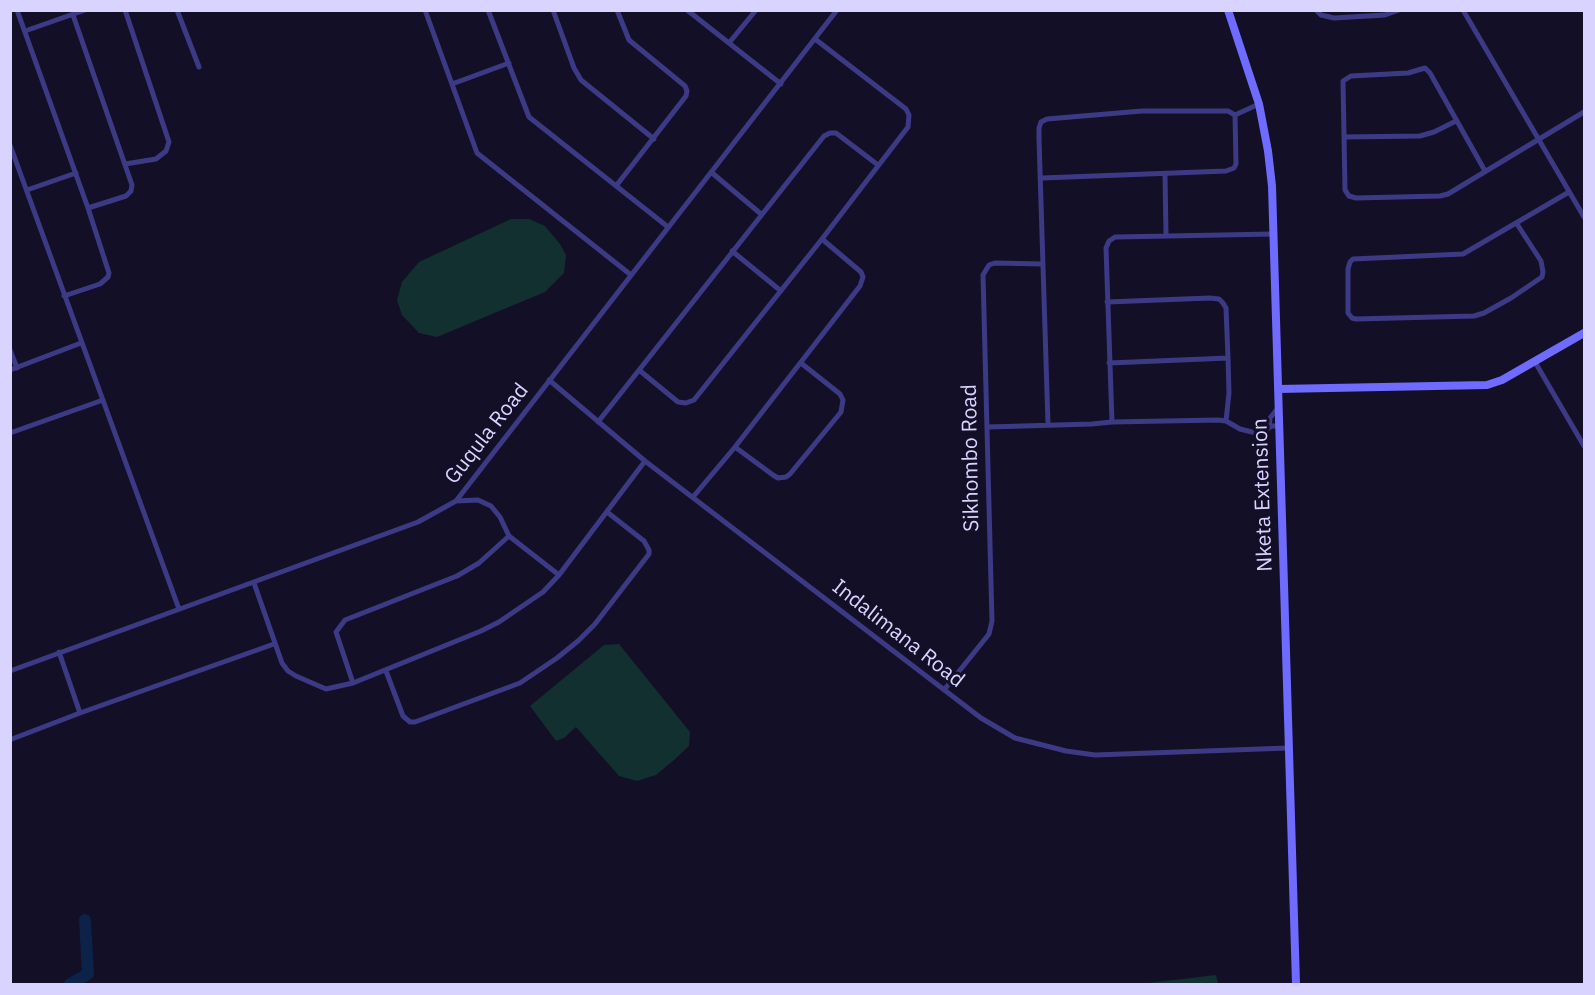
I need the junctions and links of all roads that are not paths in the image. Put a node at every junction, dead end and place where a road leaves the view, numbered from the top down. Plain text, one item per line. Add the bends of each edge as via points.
1 (17, 10) edge
2 (85, 10) edge
3 (125, 10) edge
4 (177, 10) edge
5 (425, 10) edge
6 (488, 10) edge
7 (553, 10) edge
8 (617, 10) edge
9 (687, 10) edge
10 (756, 10) edge
11 (837, 10) edge
12 (1228, 10) edge
13 (1316, 10) edge
14 (1399, 10) edge
15 (1462, 10) edge
16 (1392, 12) edge
17 (73, 15) junction
18 (25, 31) junction
19 (815, 39) junction
20 (729, 43) junction
21 (509, 63) junction
22 (199, 67) dead end
23 (452, 84) junction
24 (781, 84) junction
25 (1259, 104) junction
26 (1584, 112) edge
27 (1235, 115) junction
28 (1456, 121) junction
29 (1344, 137) junction
30 (654, 138) junction
31 (1539, 139) junction
32 (10, 145) edge
33 (12, 154) edge
34 (125, 164) junction
35 (878, 165) junction
36 (1485, 171) junction
37 (76, 172) junction
38 (711, 172) junction
39 (1165, 175) junction
40 (1042, 178) junction
41 (616, 186) junction
42 (27, 190) junction
43 (1569, 192) junction
44 (88, 208) junction
45 (761, 214) junction
46 (1584, 217) edge
47 (1516, 224) junction
48 (668, 227) junction
49 (1274, 234) junction
50 (1166, 235) junction
51 (822, 239) junction
52 (732, 251) junction
53 (1043, 264) junction
54 (631, 275) junction
55 (781, 291) junction
56 (64, 296) junction
57 (1107, 302) junction
58 (1584, 333) edge
59 (81, 343) junction
60 (10, 350) edge
61 (1228, 358) junction
62 (1535, 362) junction
63 (801, 363) junction
64 (1110, 363) junction
65 (14, 369) edge
66 (639, 370) junction
67 (549, 380) junction
68 (1278, 389) junction
69 (103, 400) junction
70 (1279, 407) junction
71 (1226, 421) junction
72 (598, 422) junction
73 (1112, 422) junction
74 (1048, 424) junction
75 (1280, 426) junction
76 (988, 427) junction
77 (1269, 427) junction
78 (10, 433) edge
79 (1584, 446) edge
80 (735, 447) junction
81 (645, 461) junction
82 (693, 497) junction
83 (456, 501) junction
84 (607, 512) junction
85 (509, 536) junction
86 (559, 575) junction
87 (254, 583) junction
88 (178, 609) junction
89 (274, 644) junction
90 (59, 652) junction
91 (10, 671) edge
92 (386, 671) junction
93 (353, 682) junction
94 (944, 690) junction
95 (80, 713) junction
96 (12, 739) dead end
97 (1288, 748) junction
98 (1296, 984) edge

1 - 18 street
2 - 17 street
3 - 34 street via 169,142 166,151 156,159
4 - 22 street
5 - 23 street
6 - 21 street
7 - 30 street via 581,80
8 - 30 street via 629,40 687,91
9 - 20 street
10 - 20 street
11 - 19 street, Guqula Road
12 - 25 street, Nketa Extension
13 - 16 street via 1334,18
14 - 16 street
15 - 31 street
17 - 18 street
17 - 34 street
18 - 37 street
19 - 24 street, Guqula Road
19 - 35 street via 908,112 908,127
20 - 24 street
21 - 23 street
21 - 41 street via 529,117
23 - 54 street via 473,146 482,159
24 - 38 street, Guqula Road
25 - 27 street
25 - 49 street, Nketa Extension via 1269,158
26 - 31 street
27 - 39 street via 1234,168
27 - 40 street via 1228,111 1146,111 1047,119 1039,128
28 - 29 street via 1420,136
28 - 29 street via 1425,68 1408,73 1351,76 1342,84
28 - 36 street
29 - 36 street via 1345,190 1352,197 1444,195
30 - 41 street
31 - 36 street
31 - 43 street
32 - 33 street
33 - 42 street
34 - 44 street via 132,184 129,194
35 - 45 street via 836,133 827,134
35 - 51 street
37 - 42 street
37 - 44 street
38 - 45 street
38 - 48 street, Guqula Road
39 - 40 street
39 - 50 street
40 - 53 street
41 - 48 street
42 - 56 street
43 - 46 street
43 - 47 street
44 - 56 street via 108,277 100,284
45 - 52 street
47 - 47 street via 1462,254 1353,259 1348,269 1348,313 1356,319 1484,313 1544,272
48 - 54 street, Guqula Road
49 - 50 street
49 - 68 street, Nketa Extension
50 - 57 street via 1115,237 1109,241
51 - 55 street
51 - 63 street via 863,277
52 - 55 street
52 - 66 street
53 - 74 street
53 - 76 street, Sikhombo Road via 995,263 985,270
54 - 67 street, Guqula Road
55 - 66 street via 694,400 678,402
56 - 59 street
57 - 61 street via 1219,300 1226,308
57 - 64 street
58 - 62 street
59 - 65 street
59 - 69 street
60 - 65 street
61 - 64 street
61 - 71 street
62 - 68 street via 1502,380 1479,386
62 - 79 street
63 - 80 street
63 - 80 street via 840,394 840,412 786,477 778,478
64 - 73 street
66 - 72 street
67 - 72 street, Indalimana Road
67 - 83 street, Guqula Road
68 - 70 street, Nketa Extension
69 - 78 street
69 - 88 street
70 - 75 street, Nketa Extension
70 - 77 street via 1270,418
71 - 73 street
71 - 77 street via 1251,433
72 - 81 street, Indalimana Road
73 - 74 street
74 - 76 street
75 - 77 street
75 - 97 street, Nketa Extension
76 - 94 street, Sikhombo Road via 991,628
80 - 82 street
81 - 82 street, Indalimana Road
81 - 84 street
82 - 94 street, Indalimana Road
83 - 85 street via 478,500 490,506
83 - 87 street, Guqula Road via 418,522
84 - 86 street
84 - 92 street via 644,541 649,554 587,632 549,664 520,683 415,722 403,716
85 - 86 street
85 - 93 street via 479,563 457,576 342,623 337,636
86 - 92 street via 543,592 491,626
87 - 88 street, Guqula Road
87 - 89 street
88 - 90 street, Guqula Road
89 - 93 street via 284,667 296,676 326,688
89 - 95 street
90 - 91 street, Guqula Road
90 - 95 street
92 - 93 street
94 - 97 street, Indalimana Road via 1015,738 1066,751 1116,755
95 - 96 street
97 - 98 street, Nketa Extension

